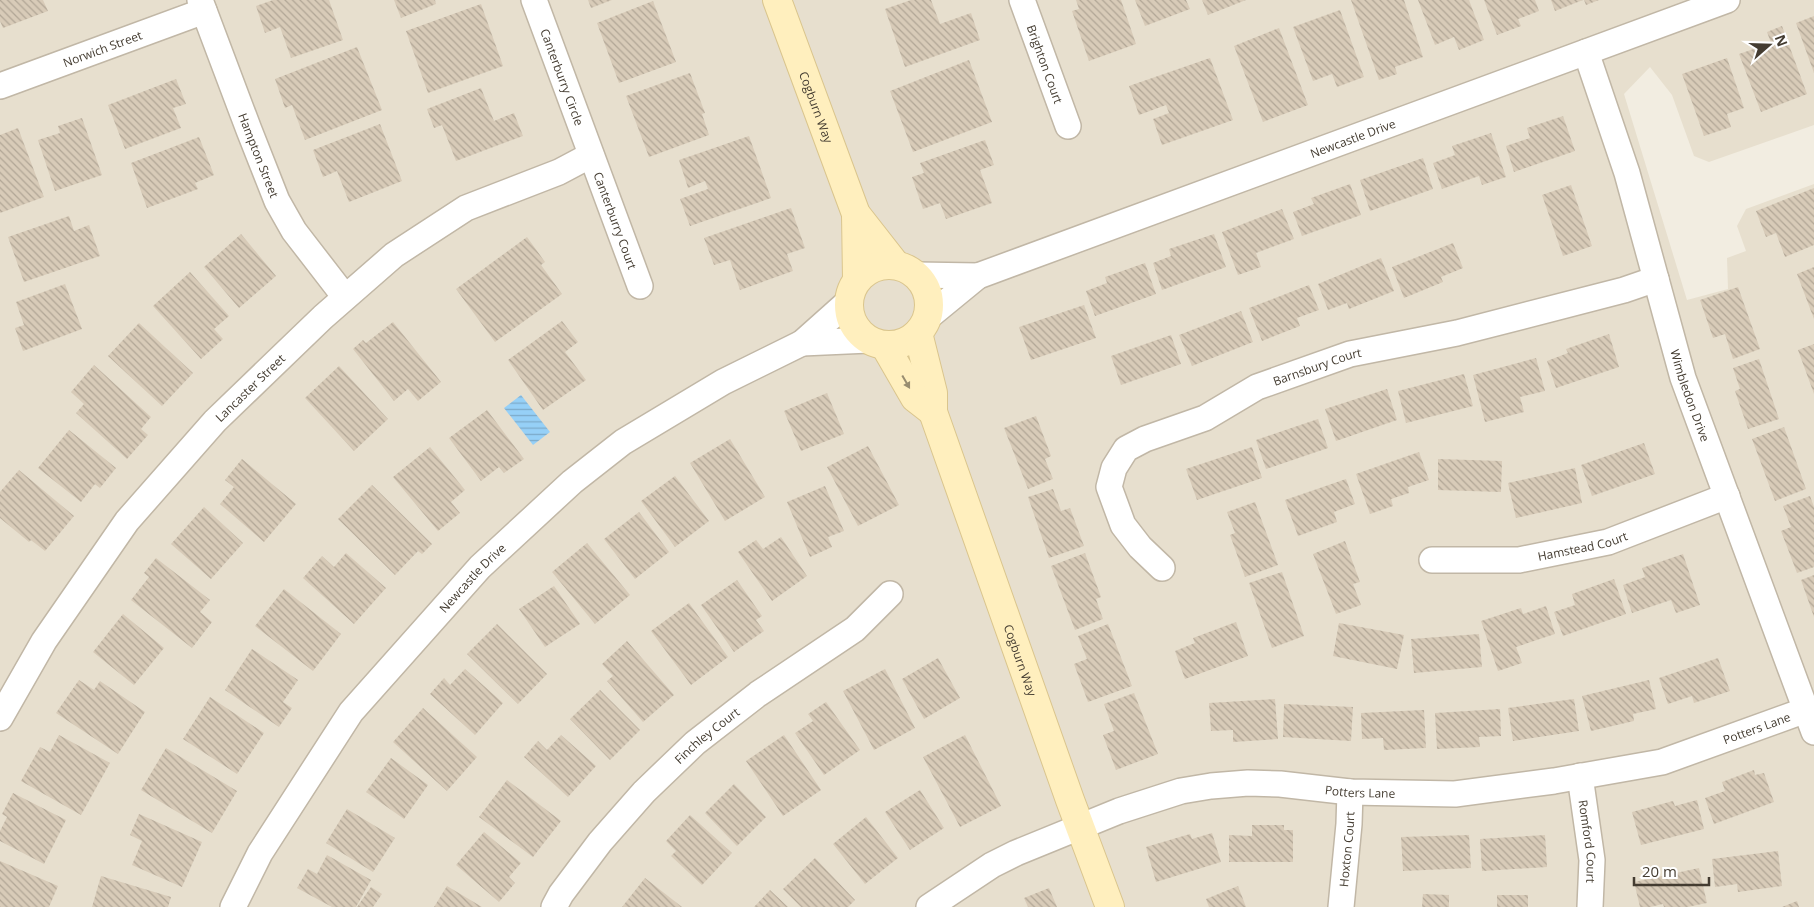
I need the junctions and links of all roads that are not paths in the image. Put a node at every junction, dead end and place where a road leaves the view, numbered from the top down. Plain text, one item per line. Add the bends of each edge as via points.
1 (534, 0) edge
2 (777, 0) edge
3 (1022, 0) edge
4 (1727, 0) edge
5 (202, 5) edge
6 (1586, 52) junction
7 (0, 86) edge
8 (1068, 126) dead end
9 (591, 155) junction
10 (856, 214) junction
11 (906, 270) junction
12 (978, 276) junction
13 (1656, 279) junction
14 (640, 286) dead end
15 (853, 290) junction
16 (345, 297) junction
17 (923, 325) junction
18 (802, 343) junction
19 (877, 343) junction
20 (933, 412) junction
21 (1727, 496) junction
22 (1432, 560) dead end
23 (1162, 568) dead end
24 (890, 594) dead end
25 (0, 718) edge
26 (1810, 721) edge
27 (1580, 776) junction
28 (1350, 792) junction
29 (1080, 827) junction
30 (233, 907) edge
31 (554, 907) edge
32 (929, 907) edge
33 (1110, 907) edge
34 (1341, 907) edge
35 (1590, 907) edge

1 - 9 street, Canterburry Circle
2 - 10 street, Cogburn Way
3 - 8 street, Brighton Court
4 - 6 street, Newcastle Drive
5 - 7 street, Norwich Street
5 - 16 street, Hampton Street via 278,201 294,231
6 - 12 street, Newcastle Drive
6 - 13 street, Wimbledon Drive via 1628,173
9 - 14 street, Canterburry Court
9 - 16 street, Lancaster Street via 558,172 466,208 394,255
10 - 11 street, Cogburn Way
10 - 15 street, Cogburn Way
11 - 12 street, Newcastle Drive
11 - 15 street via 874,267
11 - 17 street via 928,293
12 - 17 street, Newcastle Drive
13 - 21 street, Wimbledon Drive via 1683,378
13 - 23 street, Barnsbury Court via 1457,333 1350,354 1257,387 1205,418 1126,449 1114,468 1109,487 1123,525
15 - 18 street, Newcastle Drive
15 - 19 street via 853,325
16 - 25 street, Lancaster Street via 215,421 127,521 44,641
17 - 19 street via 902,343
17 - 20 street, Cogburn Way
18 - 19 street, Newcastle Drive
18 - 30 street, Newcastle Drive via 724,382 623,442 572,482 480,567 351,712 260,853
19 -> 20 street via 915,398
20 - 29 street, Cogburn Way
21 - 22 street, Hamstead Court via 1608,542 1519,560
21 - 26 street, Wimbledon Drive
24 - 31 street, Finchley Court via 855,629 758,694 695,742 644,792 600,842
26 - 27 street, Potters Lane via 1662,762
27 - 28 street, Potters Lane via 1455,794
27 - 35 street, Romford Court via 1592,860
28 - 29 street, Potters Lane via 1280,784 1211,786 1152,800
28 - 34 street, Hoxton Court
29 - 32 street, Potters Lane via 992,865
29 - 33 street, Cogburn Way

